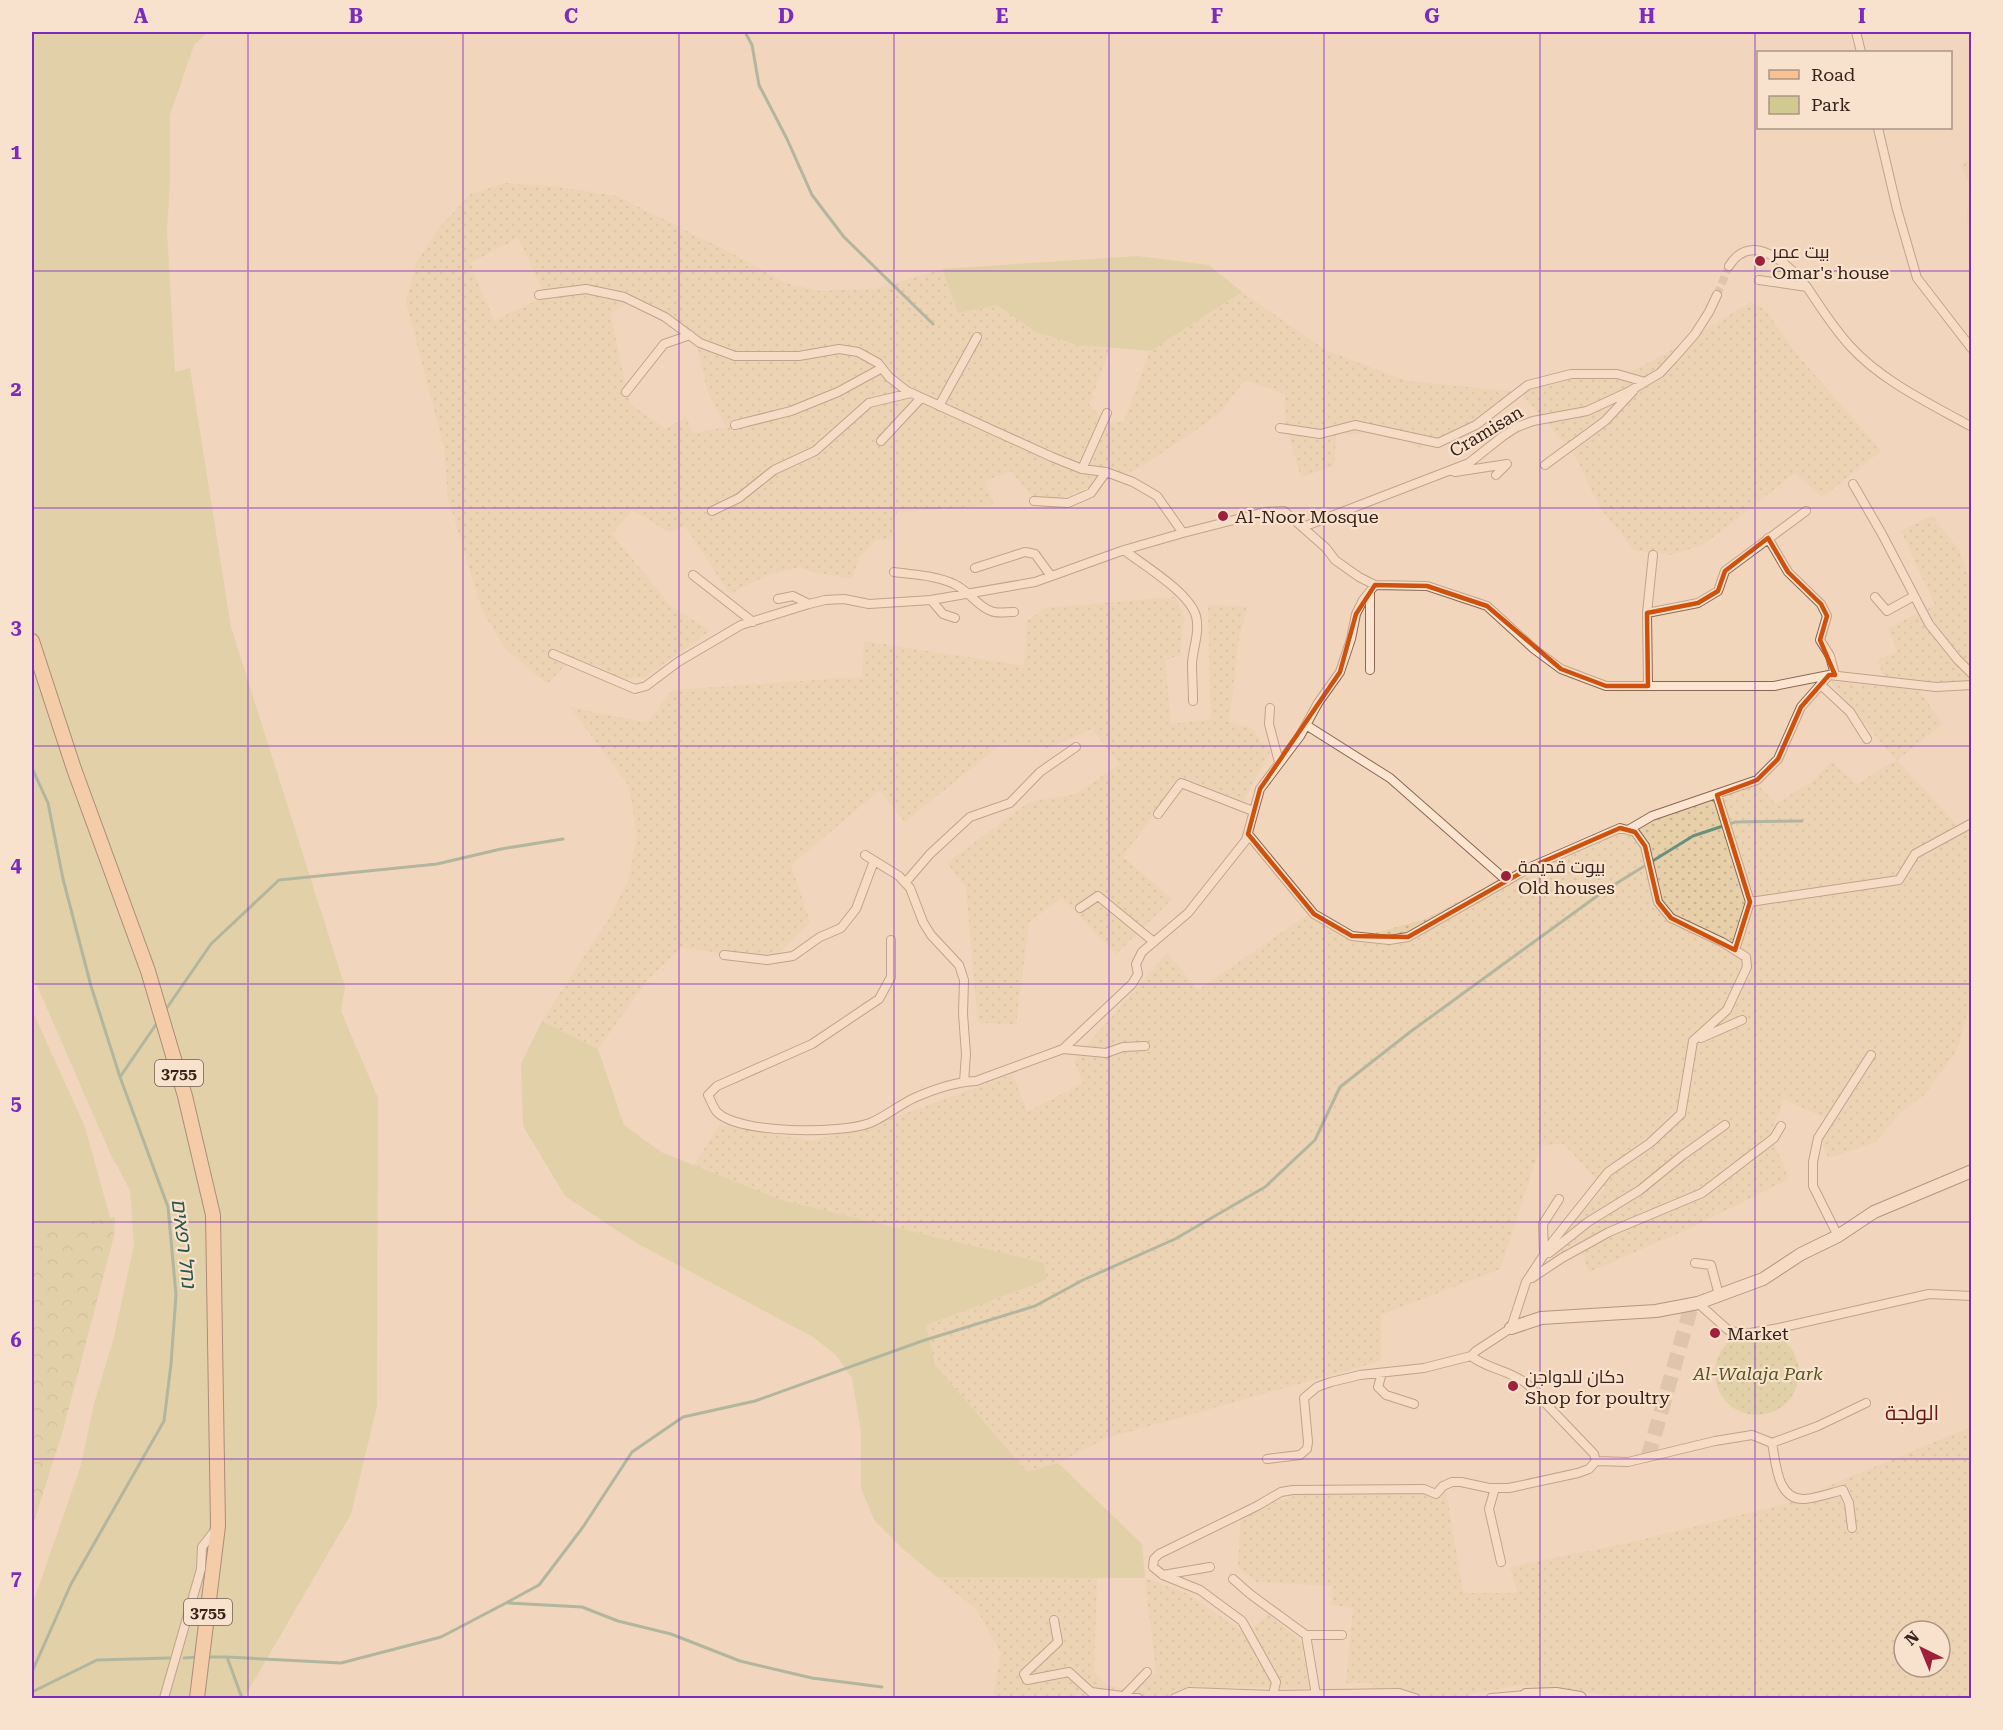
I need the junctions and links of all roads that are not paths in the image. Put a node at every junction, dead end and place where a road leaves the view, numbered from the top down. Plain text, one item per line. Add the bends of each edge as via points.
1 (1856, 32) edge
2 (1861, 51) edge
3 (1878, 129) edge
4 (1729, 266) tunnel mouth
5 (1759, 280) dead end
6 (1807, 287) junction
7 (539, 295) dead end
8 (1717, 295) tunnel mouth
9 (690, 335) junction
10 (977, 337) dead end
11 (1971, 350) edge
12 (882, 368) junction
13 (1641, 384) junction
14 (626, 392) dead end
15 (911, 393) junction
16 (921, 398) junction
17 (939, 406) junction
18 (1107, 413) dead end
19 (735, 425) dead end
20 (1971, 427) edge
21 (1280, 428) dead end
22 (881, 441) dead end
23 (1545, 465) dead end
24 (1082, 469) junction
25 (1106, 471) junction
26 (1443, 474) junction
27 (1496, 475) dead end
28 (1853, 484) dead end
29 (1034, 501) dead end
30 (712, 511) dead end
31 (1806, 511) dead end
32 (1303, 527) junction
33 (1183, 532) junction
34 (1768, 538) junction
35 (1124, 550) junction
36 (1653, 555) dead end
37 (975, 568) dead end
38 (894, 572) dead end
39 (693, 575) dead end
40 (1051, 576) junction
41 (1372, 588) junction
42 (969, 593) junction
43 (1914, 596) junction
44 (1875, 597) dead end
45 (778, 599) dead end
46 (931, 600) junction
47 (809, 604) junction
48 (1014, 612) dead end
49 (1647, 613) junction
50 (955, 618) dead end
51 (753, 622) junction
52 (32, 641) edge
53 (553, 654) dead end
54 (1370, 670) dead end
55 (1971, 674) edge
56 (1832, 675) junction
57 (1821, 685) junction
58 (1971, 685) edge
59 (1648, 686) junction
60 (1193, 701) dead end
61 (1270, 708) dead end
62 (1306, 725) junction
63 (1867, 740) dead end
64 (1076, 747) dead end
65 (1279, 762) junction
66 (1717, 795) junction
67 (1253, 811) junction
68 (1158, 814) dead end
69 (1971, 823) edge
70 (1628, 830) junction
71 (1248, 834) junction
72 (865, 855) dead end
73 (873, 861) junction
74 (1507, 881) junction
75 (905, 883) junction
76 (1750, 902) junction
77 (1080, 908) dead end
78 (891, 940) dead end
79 (1154, 942) junction
80 (1735, 950) junction
81 (724, 955) dead end
82 (1742, 1020) dead end
83 (1693, 1041) junction
84 (1144, 1046) dead end
85 (1063, 1049) junction
86 (1871, 1055) dead end
87 (964, 1082) junction
88 (1725, 1125) dead end
89 (1780, 1126) dead end
90 (1971, 1171) edge
91 (1559, 1199) dead end
92 (1838, 1236) junction
93 (1542, 1257) junction
94 (1695, 1263) dead end
95 (1526, 1282) junction
96 (1719, 1295) junction
97 (1971, 1296) edge
98 (1698, 1303) junction
99 (1511, 1328) junction
100 (1471, 1356) junction
101 (1382, 1372) junction
102 (1866, 1403) dead end
103 (1414, 1404) dead end
104 (1772, 1443) junction
105 (1267, 1459) dead end
106 (1596, 1461) junction
107 (1495, 1488) junction
108 (219, 1526) junction
109 (1852, 1528) dead end
110 (1501, 1562) dead end
111 (1210, 1567) dead end
112 (1163, 1575) junction
113 (1233, 1579) dead end
114 (1054, 1620) dead end
115 (1306, 1635) junction
116 (1342, 1635) dead end
117 (1147, 1672) dead end
118 (1273, 1695) junction
119 (1316, 1695) junction
120 (1184, 1696) edge
121 (1241, 1696) edge
122 (1123, 1697) junction
123 (1527, 1697) edge
124 (164, 1698) edge
125 (198, 1698) edge
126 (1138, 1698) edge
127 (1175, 1698) edge
128 (1415, 1698) edge
129 (1491, 1698) edge
130 (1580, 1698) edge

1 - 2 street
3 - 11 street via 1917,278
4 - 6 street via 1740,253 1762,252 1788,265
5 - 6 street
6 - 20 street via 1832,325 1869,364
7 - 9 street via 586,289 624,297
8 - 13 street, Cramisan via 1695,334 1660,373
9 - 12 street via 735,357 799,356 839,349 858,352
9 - 14 street via 664,344
10 - 17 street
12 - 15 street
12 - 19 street via 791,411
13 - 21 street via 1617,374 1571,374 1528,385 1476,425 1438,443 1355,424 1320,434
13 - 23 street via 1605,421
13 - 26 street, Cramisan via 1587,411 1517,427 1469,463
15 - 16 street
15 - 30 street via 868,403 815,452 774,470 740,498
16 - 17 street
16 - 22 street
17 - 24 street
18 - 24 street
24 - 25 street
25 - 29 street via 1091,493 1068,503
25 - 33 street via 1156,496
26 - 27 street via 1507,464
26 - 32 street, Cramisan
28 - 43 street
31 - 34 street
32 - 33 street via 1284,511 1264,512
32 - 41 street via 1335,560
33 - 35 street
34 - 49 street via 1725,571 1718,591 1698,603
34 - 56 street via 1788,572 1821,603 1827,616 1820,640 1830,656
35 - 40 street
35 - 60 street via 1153,569 1196,615
36 - 49 street
37 - 40 street via 1025,552 1035,554
38 - 42 street via 937,578
39 - 51 street
40 - 42 street
41 - 54 street
41 - 59 street via 1427,585 1487,606 1561,669 1606,686
41 - 62 street via 1356,614 1340,672
42 - 46 street
42 - 48 street via 985,609
43 - 44 street via 1887,610
43 - 55 street via 1929,624
45 - 47 street via 793,596
46 - 47 street via 869,604 844,599
46 - 50 street via 944,614
47 - 51 street
49 - 59 street
51 - 53 street via 678,662 646,687 635,688
52 - 108 main road, 3755 via 74,770 148,971 185,1096 213,1215
56 - 57 street
56 - 58 street via 1936,687
56 - 59 street via 1774,686
57 - 63 street via 1850,712
57 - 66 street via 1801,707 1778,759 1756,780
61 - 65 street via 1269,724
62 - 65 street
62 - 74 street via 1390,778
64 - 75 street via 1040,772 1010,803 970,818
65 - 67 street via 1260,789
66 - 70 street via 1652,816
66 - 76 street
67 - 68 street via 1181,783
67 - 71 street
69 - 76 street via 1915,854 1899,880
70 - 74 street via 1620,828
70 - 80 street via 1635,832 1645,846 1658,902 1671,918
71 - 74 street via 1314,914 1353,936 1389,940 1408,937
71 - 79 street via 1188,913
72 - 73 street
73 - 75 street
73 - 81 street via 856,909 841,928 793,956 767,960
75 - 87 street via 923,922 959,965 964,980
76 - 80 street
77 - 79 street via 1098,896
78 - 87 street via 891,977 879,999 813,1044 717,1086 708,1095 716,1111 726,1118 768,1129 824,1132 869,1124 915,1098
79 - 85 street via 1142,952 1132,984
80 - 83 street via 1746,957 1747,968 1727,1010
82 - 83 street
83 - 93 street via 1681,1114 1650,1143 1608,1172
84 - 85 street via 1106,1053
85 - 87 street
86 - 92 street via 1818,1138 1813,1162 1813,1185
88 - 93 street via 1641,1190 1588,1222
89 - 95 street via 1774,1138 1702,1193 1609,1232
90 - 92 street via 1874,1212
91 - 93 street via 1543,1224
92 - 96 street via 1763,1279
93 - 95 street
94 - 96 street via 1711,1265
95 - 99 street
96 - 98 street
97 - 98 street via 1929,1294 1744,1334 1728,1330
98 - 99 street via 1656,1311 1541,1318
99 - 100 street
100 - 101 street via 1424,1368
100 - 106 street via 1481,1364 1516,1375 1527,1384 1594,1454
101 - 103 street via 1378,1387 1386,1395
101 - 105 street via 1317,1387 1304,1398 1307,1449 1300,1455
102 - 104 street
104 - 106 street via 1752,1435 1628,1462
104 - 109 street via 1779,1481 1790,1496 1804,1500 1843,1490
106 - 107 street via 1578,1473
107 - 110 street via 1489,1509
107 - 112 street via 1452,1482 1436,1494 1424,1489 1281,1492 1159,1554 1154,1567
108 - 124 street via 202,1547 199,1579
108 - 125 main road, 3755
111 - 112 street
112 - 118 street via 1200,1590 1242,1621 1276,1682
113 - 115 street
114 - 122 street via 1058,1642 1024,1674 1027,1680 1069,1672 1091,1692
115 - 116 street
115 - 119 street
117 - 122 street
118 - 119 street
118 - 121 street
119 - 128 street via 1399,1693
120 - 121 street via 1189,1692
120 - 127 street
122 - 126 street
123 - 129 street
123 - 130 street via 1556,1694

